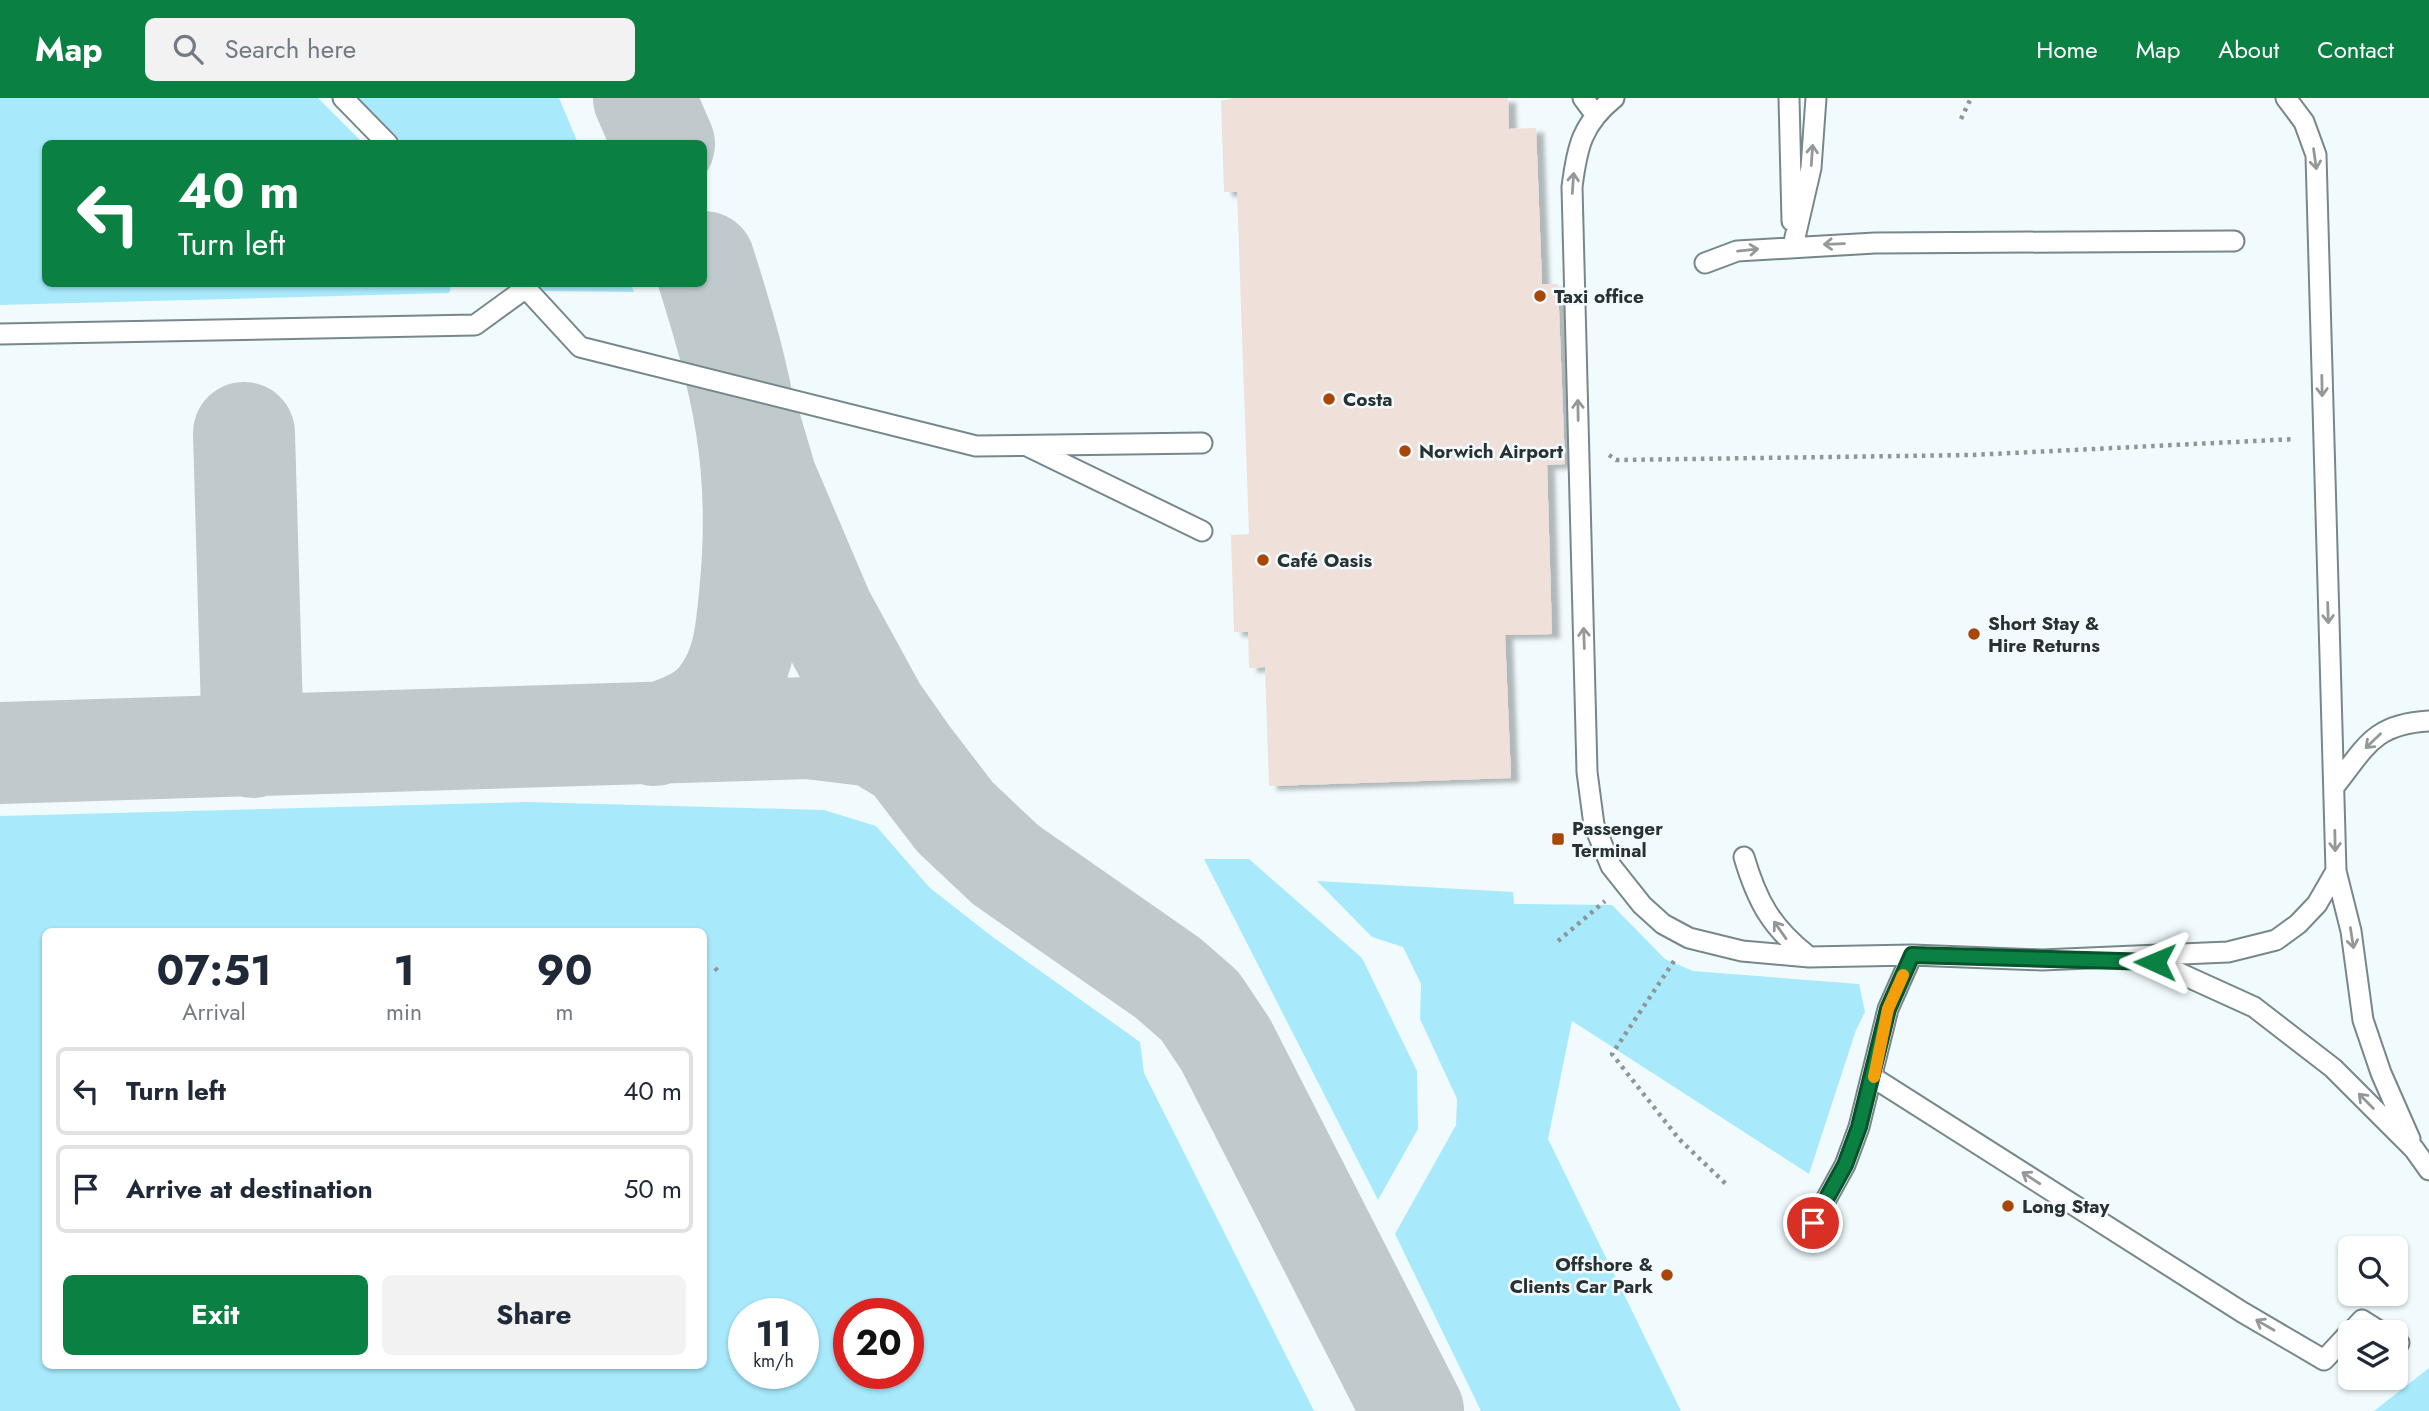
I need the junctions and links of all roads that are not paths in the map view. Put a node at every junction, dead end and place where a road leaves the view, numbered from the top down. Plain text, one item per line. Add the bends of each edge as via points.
1 (343, 98) edge
2 (1583, 98) edge
3 (1614, 98) edge
4 (1789, 98) edge
5 (1816, 98) edge
6 (2286, 98) edge
7 (1595, 114) junction
8 (384, 140) edge
9 (2234, 241) dead end
10 (1793, 246) junction
11 (1705, 263) dead end
12 (523, 287) edge
13 (525, 287) edge
14 (0, 334) edge
15 (1202, 443) dead end
16 (1025, 445) junction
17 (1202, 531) dead end
18 (2429, 721) edge
19 (2333, 787) junction
20 (1744, 857) dead end
21 (2336, 871) junction
22 (1912, 955) junction
23 (1809, 957) junction
24 (2042, 960) junction
25 (1874, 1078) junction
26 (2414, 1149) junction
27 (2429, 1170) edge
28 (1813, 1223) dead end
29 (2338, 1345) edge

1 - 8 lane
2 - 7 lane
3 - 7 lane
4 - 10 lane
10 -> 5 lane via 1811,168
6 -> 19 lane via 2304,122 2316,155
23 -> 7 lane via 1742,951 1689,938 1663,924 1611,866 1594,825 1587,772 1573,187 1577,149
9 -> 10 lane
11 -> 10 lane via 1737,251
12 - 14 lane via 475,325
13 - 16 lane via 580,347 976,446
15 - 16 lane
16 - 17 lane
18 -> 19 lane via 2409,722 2376,734
19 -> 21 lane
23 -> 20 lane via 1782,936 1756,898
21 - 24 lane via 2317,904 2276,940 2228,952
21 -> 26 lane via 2351,931 2363,1020
22 - 23 lane
22 - 24 lane
22 - 25 lane via 1888,1009
26 -> 24 lane via 2333,1068 2254,1007 2155,962
25 - 28 lane via 1845,1165
29 -> 25 lane via 2324,1360
26 - 27 lane

